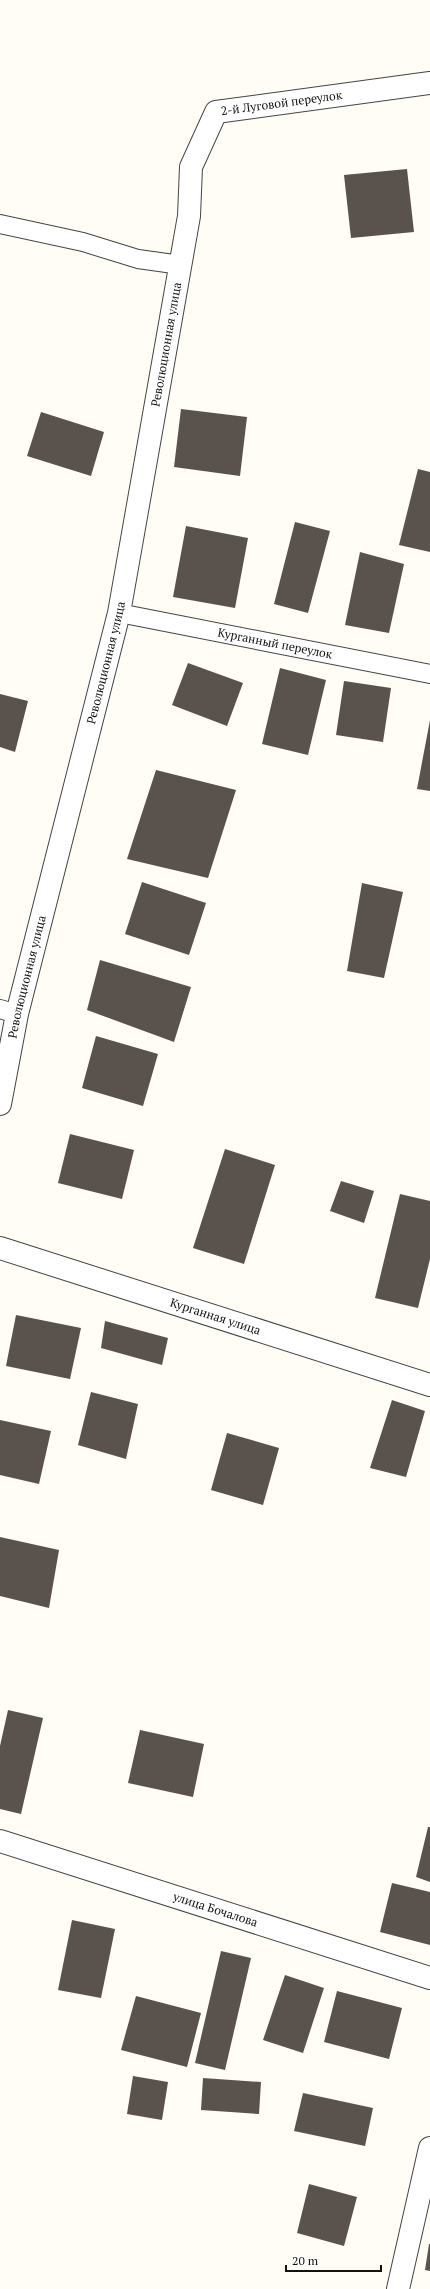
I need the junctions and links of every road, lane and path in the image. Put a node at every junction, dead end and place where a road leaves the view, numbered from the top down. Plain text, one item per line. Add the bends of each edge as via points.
1 (430, 83) edge
2 (189, 216) joint
3 (0, 224) edge
4 (181, 265) junction
5 (120, 614) junction
6 (430, 674) edge
7 (8, 1012) edge
8 (0, 1104) edge
9 (0, 1248) edge
10 (430, 1385) edge
11 (0, 1841) edge
12 (430, 1978) edge
13 (430, 2148) edge
14 (398, 2289) edge

1 - 2 street, 2-й Луговой переулок via 216,112 192,167
2 - 4 street, Революционная улица
3 - 4 lane via 83,242 138,259
4 - 5 street, Революционная улица
5 - 6 lane, Курганный переулок
5 - 7 street, Революционная улица
7 - 8 street, Революционная улица
9 - 10 street, Курганная улица
11 - 12 street, улица Бочалова
13 - 14 street

